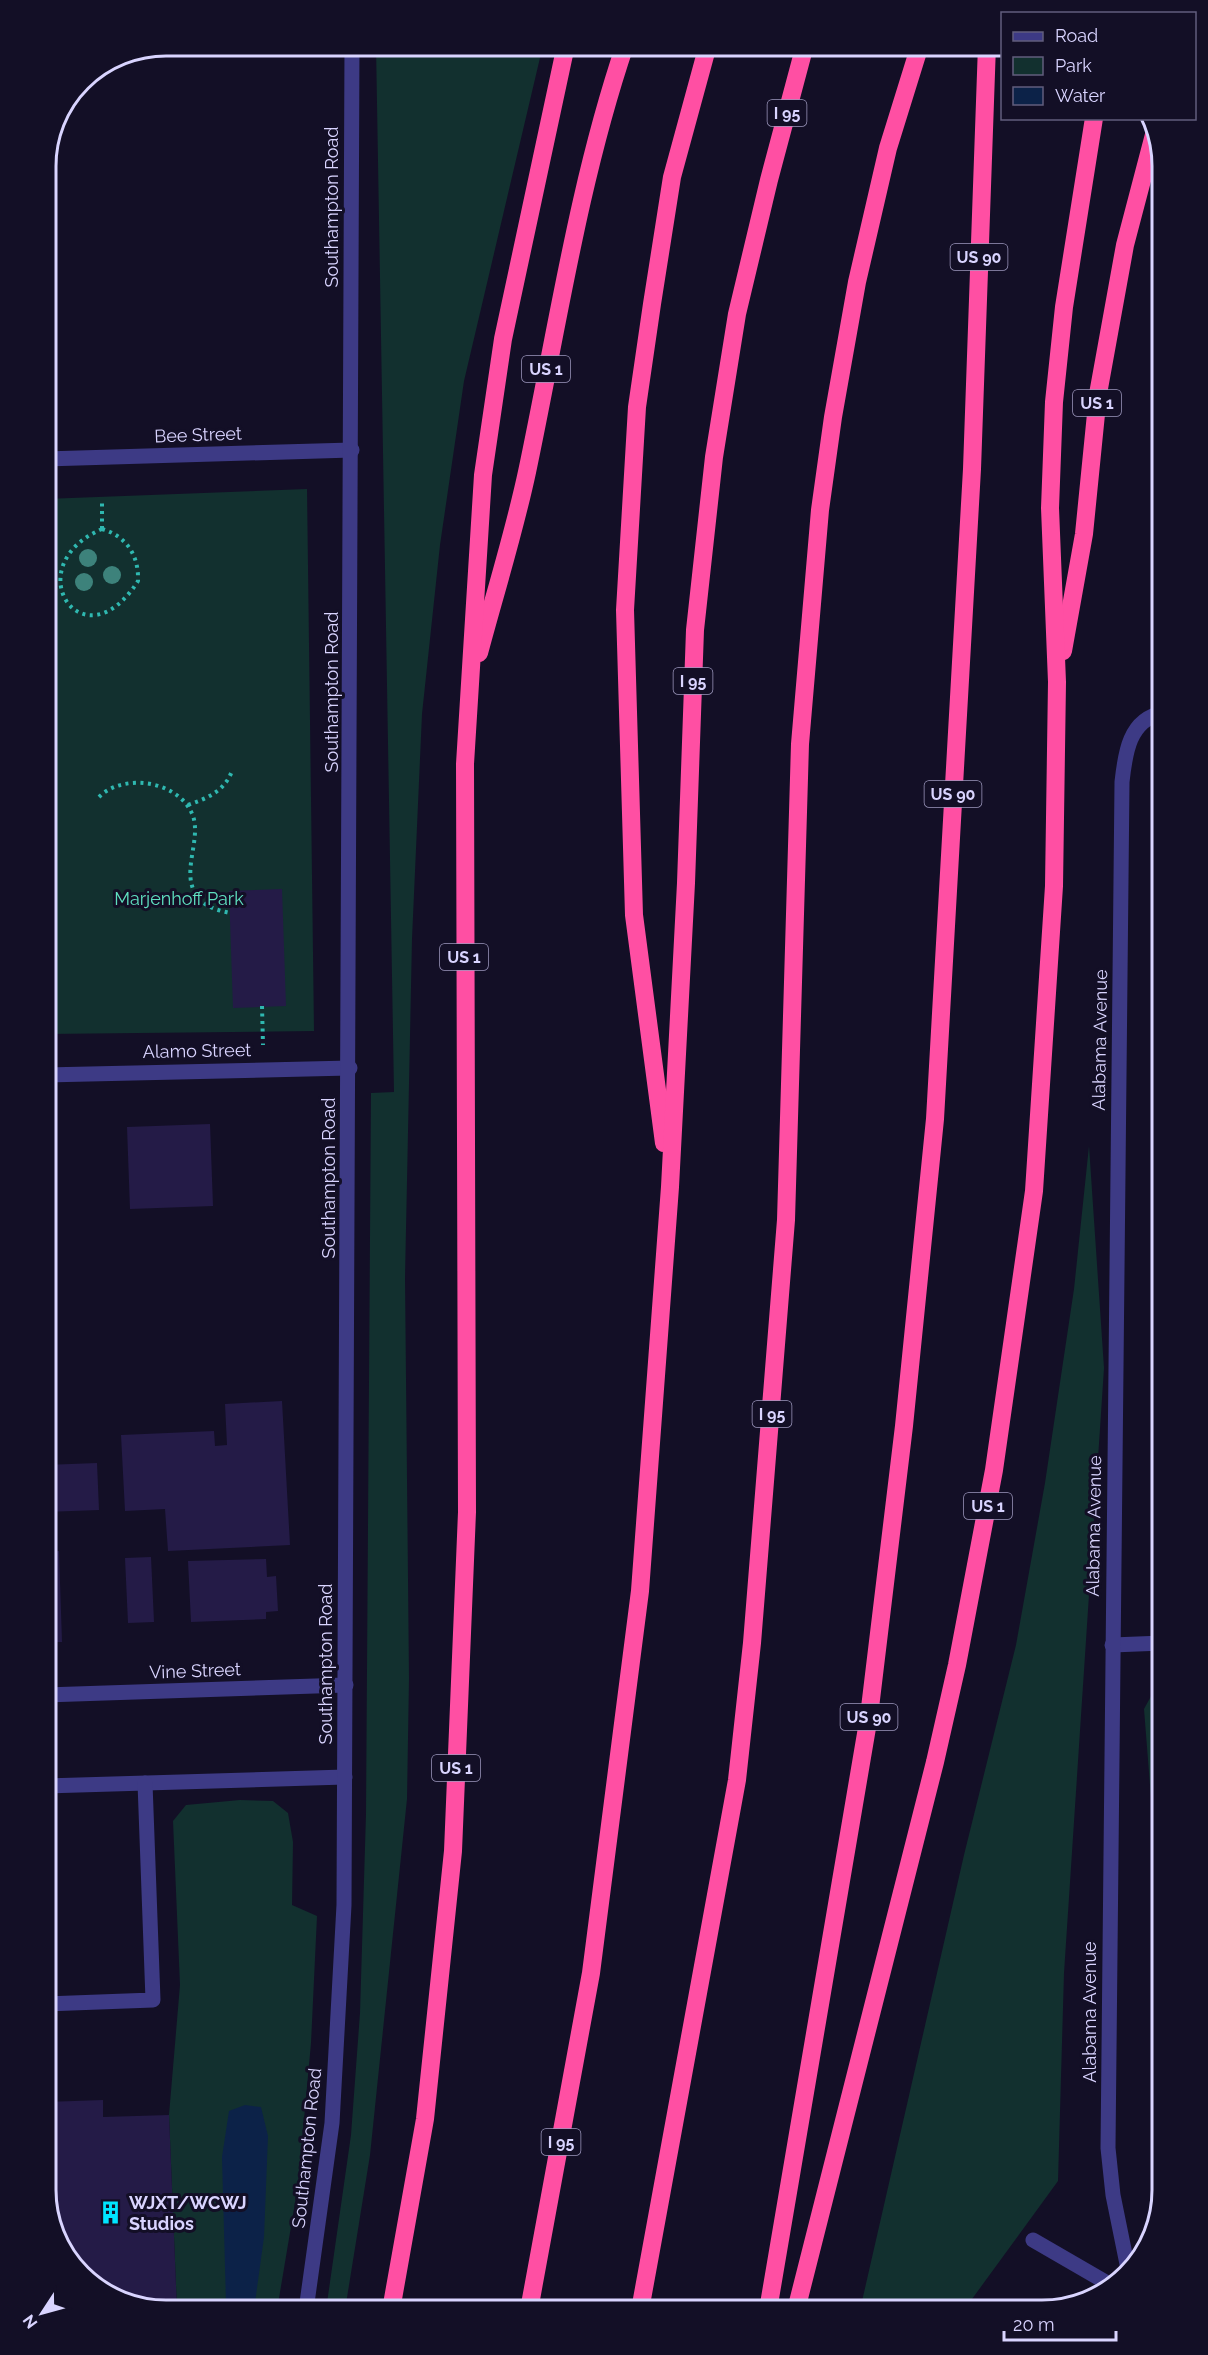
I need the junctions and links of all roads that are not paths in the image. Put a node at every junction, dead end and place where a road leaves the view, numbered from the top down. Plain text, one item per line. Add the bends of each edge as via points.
1 (352, 56) edge
2 (564, 56) edge
3 (622, 56) edge
4 (705, 56) edge
5 (802, 56) edge
6 (917, 56) edge
7 (987, 56) edge
8 (1094, 120) edge
9 (1151, 148) edge
10 (352, 450) junction
11 (56, 459) edge
12 (1057, 682) junction
13 (469, 693) junction
14 (1152, 719) edge
15 (350, 1068) junction
16 (56, 1075) edge
17 (670, 1187) junction
18 (1152, 1643) edge
19 (1112, 1645) junction
20 (346, 1685) junction
21 (56, 1695) edge
22 (345, 1777) junction
23 (146, 1783) junction
24 (56, 1786) edge
25 (56, 2004) edge
26 (1033, 2240) dead end
27 (1126, 2261) edge
28 (1104, 2281) edge
29 (308, 2299) edge
30 (393, 2299) edge
31 (531, 2299) edge
32 (642, 2300) edge
33 (770, 2300) edge
34 (799, 2300) edge

1 - 10 street, Southampton Road
2 - 13 highway via 503,339 489,430
3 - 13 highway, US 1 via 585,189 526,474
4 - 17 highway via 672,177 637,407 625,610 634,915
5 - 17 highway, I 95 via 737,314 714,457 695,630
6 - 32 highway, I 95 via 888,148 857,282 820,510 800,744 786,1220 752,1643 737,1780
7 - 33 highway, US 90 via 972,468 935,1119 903,1437 869,1716
8 - 12 highway via 1064,307 1054,402 1050,508
9 - 12 highway, US 1 via 1125,245 1104,360 1084,534
10 - 11 street, Bee Street
10 - 15 street, Southampton Road
12 - 34 highway, US 1 via 1054,886 1034,1191 994,1470 938,1751
13 - 30 highway, US 1 via 465,764 464,1079 467,1512 453,1851 425,2119
14 - 19 street, Alabama Avenue via 1138,728 1126,748 1122,782
15 - 16 street, Alamo Street
15 - 20 street, Southampton Road
17 - 31 highway, I 95 via 639,1603 591,1974
18 - 19 street
19 - 27 street, Alabama Avenue via 1108,2148
20 - 21 street, Vine Street
20 - 22 street, Southampton Road
22 - 23 street
22 - 29 street, Southampton Road via 343,1962 336,2068 325,2183
23 - 24 street
23 - 25 street via 153,2000
26 - 28 street

